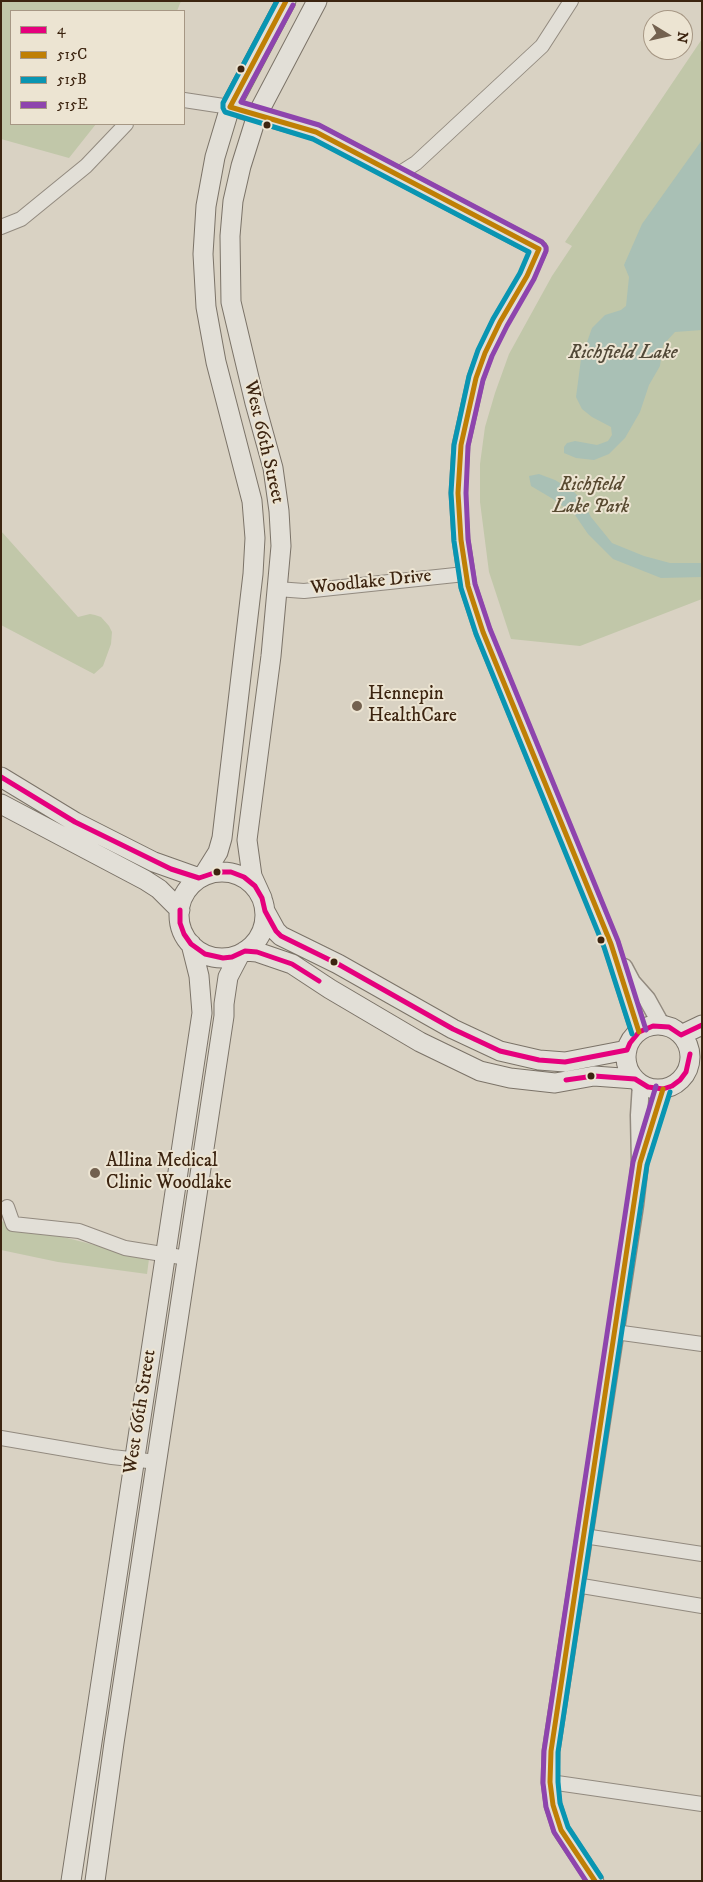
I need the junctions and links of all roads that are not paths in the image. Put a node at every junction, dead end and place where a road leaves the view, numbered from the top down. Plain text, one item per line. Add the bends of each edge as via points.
1 (286, 1) edge
2 (317, 1) edge
3 (571, 1) edge
4 (185, 100) edge
5 (230, 107) junction
6 (257, 115) junction
7 (125, 125) edge
8 (397, 175) junction
9 (1, 227) edge
10 (465, 574) junction
11 (277, 589) junction
12 (1, 778) edge
13 (1, 792) edge
14 (1, 804) edge
15 (56, 810) junction
16 (201, 877) junction
17 (263, 905) junction
18 (180, 910) junction
19 (191, 944) junction
20 (611, 944) junction
21 (242, 952) junction
22 (702, 1025) edge
23 (662, 1026) junction
24 (638, 1032) junction
25 (681, 1035) junction
26 (627, 1050) junction
27 (696, 1050) edge
28 (638, 1082) junction
29 (663, 1089) junction
30 (640, 1163) junction
31 (7, 1206) dead end
32 (166, 1255) junction
33 (188, 1258) junction
34 (615, 1332) junction
35 (702, 1344) edge
36 (1, 1438) edge
37 (134, 1459) junction
38 (157, 1462) junction
39 (584, 1536) junction
40 (702, 1554) edge
41 (576, 1585) junction
42 (702, 1606) edge
43 (550, 1782) junction
44 (702, 1804) edge
45 (71, 1881) edge
46 (95, 1881) edge
47 (595, 1881) edge

1 - 5 main road, West 66th Street
2 - 6 main road, West 66th Street
3 - 8 street via 542,46 416,163
4 - 5 street
5 - 6 street
5 - 16 main road, West 66th Street via 215,157 206,206 203,254 206,307 216,362 252,501 255,538 222,838 218,852
6 - 8 street via 316,132
6 - 11 main road, West 66th Street via 240,166 234,201 230,287 273,468 282,546
7 - 9 street via 86,166 22,219
8 - 10 street via 539,249 476,378 461,445 458,493
10 - 11 street, Woodlake Drive via 304,591
10 - 20 street via 482,632
11 - 17 main road, West 66th Street via 247,840 252,876
12 - 15 main road
13 - 15 main road
14 - 18 main road via 145,880
15 - 16 main road via 154,862
16 - 17 main road via 231,872 255,886
16 - 18 main road via 184,895
17 - 21 main road via 264,923 260,934 254,944
17 - 26 main road via 281,936 500,1051 565,1062
18 - 19 main road via 180,923
19 - 21 main road via 214,957 232,957
19 - 32 main road, West 66th Street via 199,976 202,1012
20 - 23 street
20 - 24 street
21 - 28 main road via 257,952 292,964 420,1042 480,1070 510,1078 554,1083 594,1076
21 - 33 main road, West 66th Street via 228,977
22 - 25 main road
23 - 24 main road
23 - 25 main road
24 - 26 main road
25 - 27 main road
26 - 28 main road via 629,1071
27 - 29 main road via 680,1080
28 - 29 main road via 648,1088
28 - 30 street
29 - 30 street
30 - 34 street
31 - 32 street via 14,1224 79,1231 125,1248
32 - 33 street
32 - 37 main road, West 66th Street
33 - 38 main road, West 66th Street
34 - 35 street
34 - 39 street
36 - 37 street
37 - 38 street
37 - 45 main road, West 66th Street
38 - 46 main road, West 66th Street
39 - 40 street
39 - 41 street
41 - 42 street
41 - 43 street via 551,1751
43 - 44 street
43 - 47 street via 561,1830

